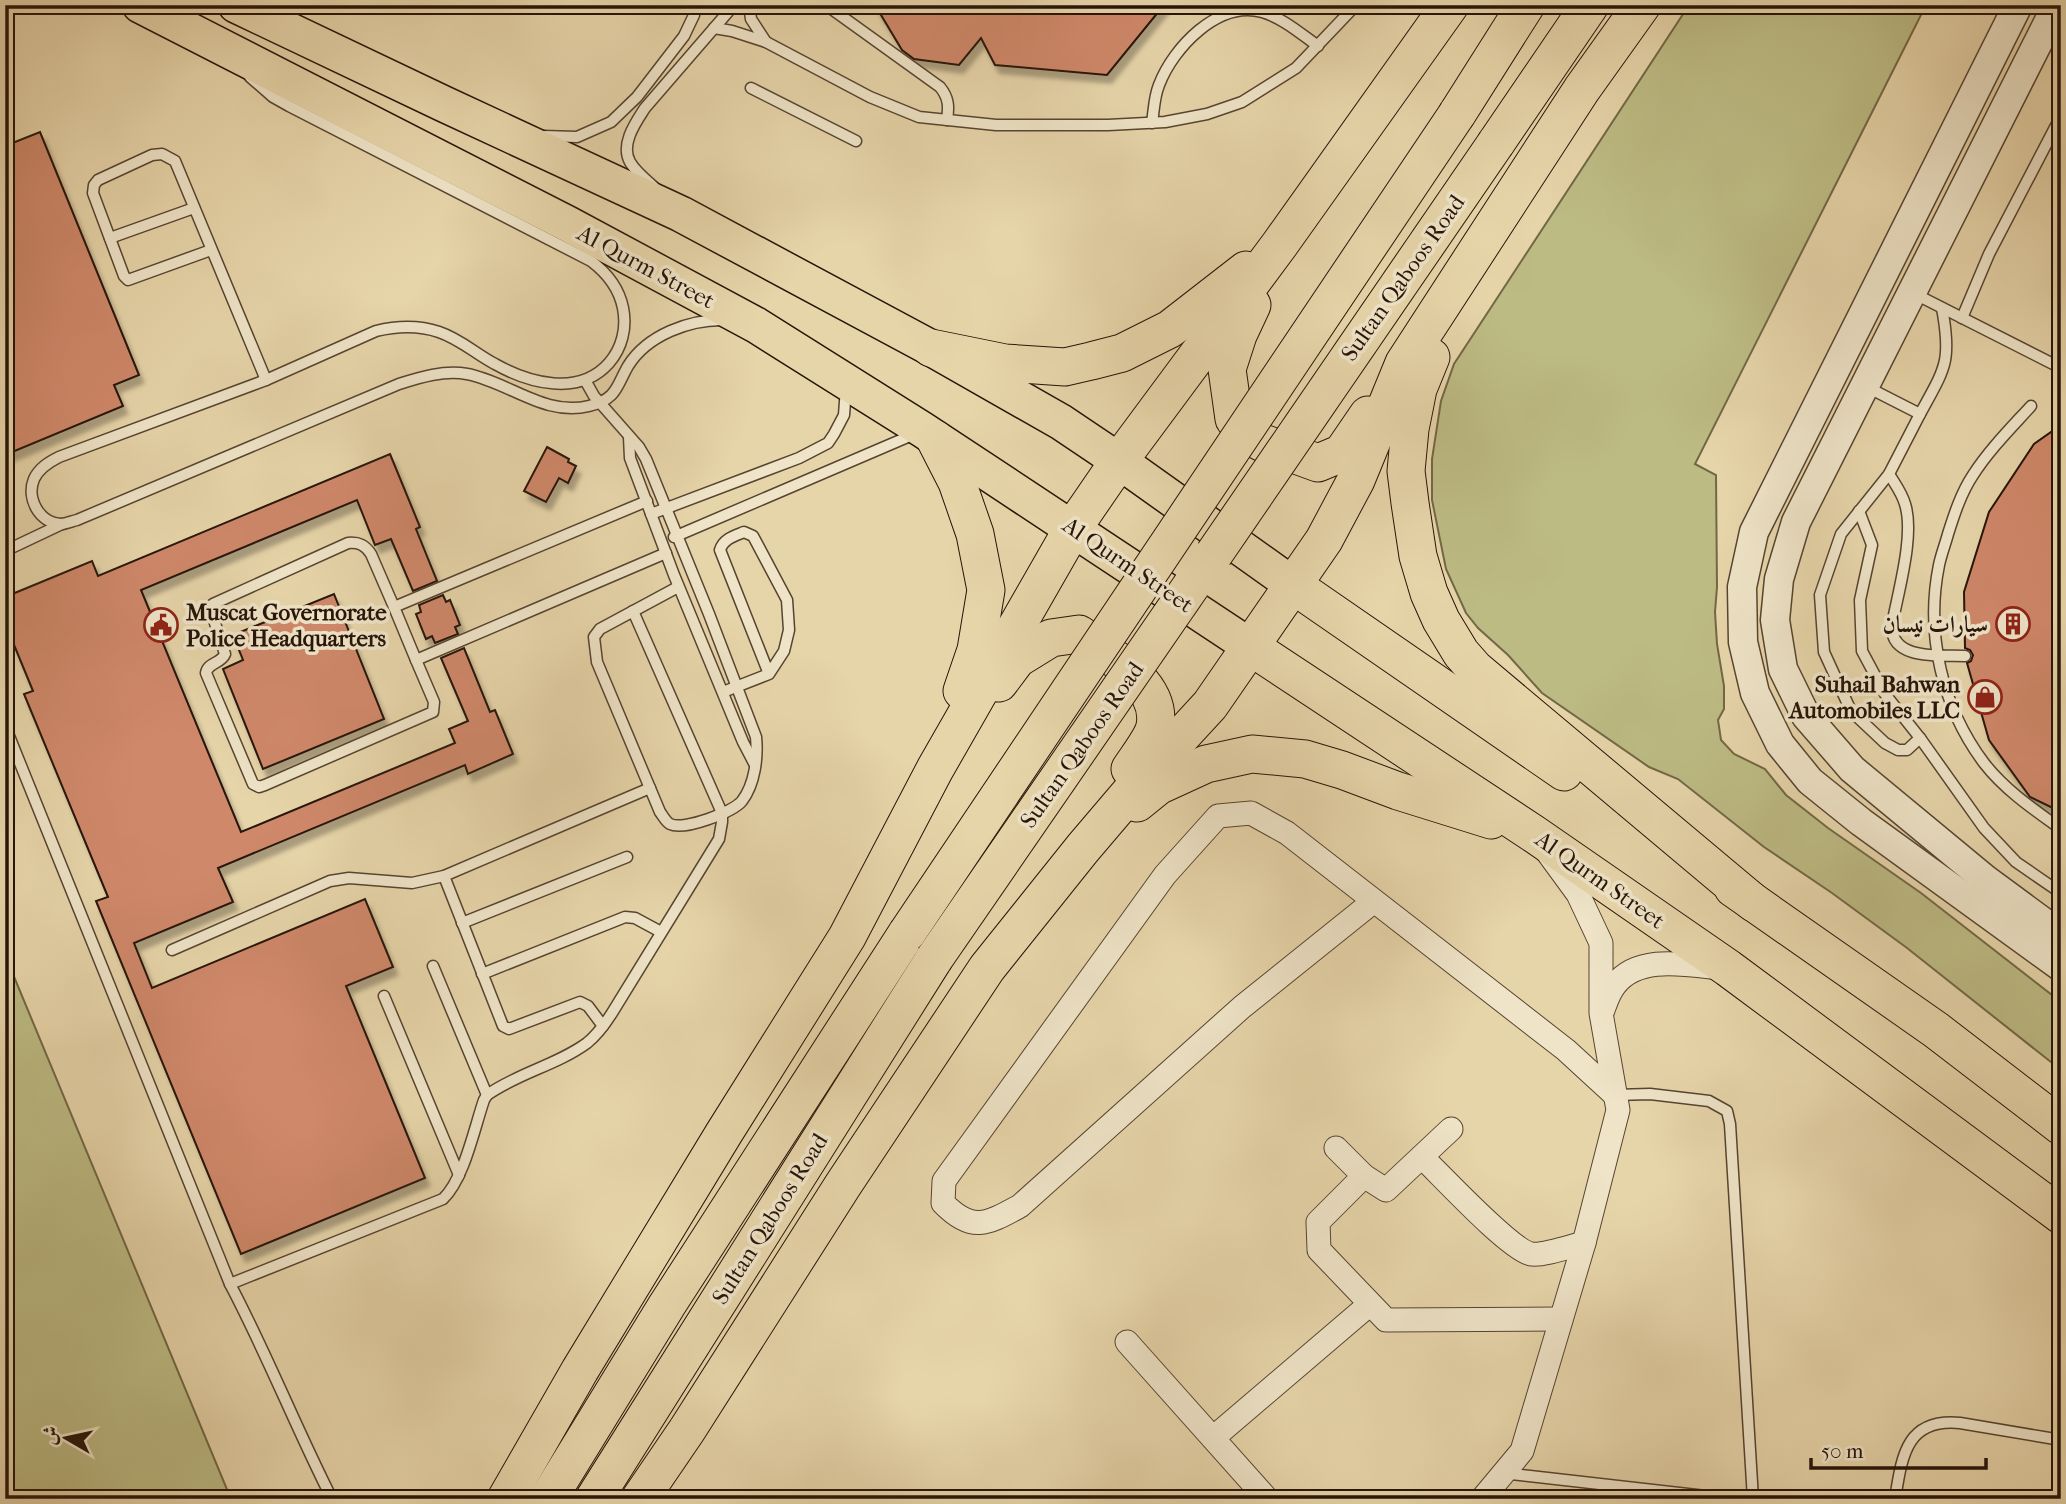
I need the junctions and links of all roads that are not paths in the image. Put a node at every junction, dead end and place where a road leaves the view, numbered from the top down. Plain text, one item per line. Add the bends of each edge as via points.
1 (140, 5) edge
2 (236, 5) edge
3 (694, 5) edge
4 (734, 5) edge
5 (749, 5) edge
6 (826, 5) edge
7 (1356, 5) edge
8 (1450, 5) edge
9 (1526, 5) edge
10 (1590, 5) edge
11 (1642, 5) edge
12 (2018, 5) edge
13 (2057, 5) edge
14 (713, 28) junction
15 (766, 42) junction
16 (1318, 46) junction
17 (229, 50) junction
18 (751, 88) dead end
19 (1582, 89) junction
20 (444, 104) junction
21 (2061, 116) edge
22 (947, 120) junction
23 (1152, 123) junction
24 (856, 141) dead end
25 (194, 208) junction
26 (681, 214) junction
27 (110, 238) junction
28 (1280, 244) junction
29 (211, 250) junction
30 (1912, 293) junction
31 (1942, 308) junction
32 (1962, 318) junction
33 (756, 326) junction
34 (931, 348) junction
35 (1404, 363) junction
36 (498, 366) junction
37 (2061, 368) edge
38 (266, 380) junction
39 (585, 380) junction
40 (492, 381) junction
41 (845, 382) junction
42 (1864, 386) junction
43 (600, 403) junction
44 (2031, 405) dead end
45 (1920, 414) junction
46 (930, 435) junction
47 (629, 437) junction
48 (1119, 461) junction
49 (1889, 474) junction
50 (647, 501) junction
51 (666, 508) junction
52 (1859, 511) junction
53 (651, 514) junction
54 (62, 524) junction
55 (1073, 528) junction
56 (678, 535) junction
57 (661, 541) junction
58 (5, 551) edge
59 (666, 553) junction
60 (1293, 585) junction
61 (678, 587) junction
62 (394, 607) junction
63 (633, 611) junction
64 (1251, 647) junction
65 (1937, 655) junction
66 (1965, 656) dead end
67 (416, 660) junction
68 (769, 674) junction
69 (738, 686) junction
70 (723, 692) junction
71 (5, 726) edge
72 (1920, 738) junction
73 (755, 765) junction
74 (935, 769) junction
75 (650, 788) junction
76 (722, 813) junction
77 (2061, 829) edge
78 (1534, 834) junction
79 (1083, 848) junction
80 (628, 857) dead end
81 (444, 876) junction
82 (2061, 893) edge
83 (1374, 901) junction
84 (1754, 903) junction
85 (462, 923) junction
86 (661, 932) junction
87 (2061, 935) edge
88 (172, 950) dead end
89 (433, 966) dead end
90 (2061, 967) edge
91 (1728, 968) junction
92 (482, 974) junction
93 (384, 996) dead end
94 (1601, 1013) junction
95 (603, 1026) junction
96 (1605, 1038) junction
97 (1570, 1054) junction
98 (487, 1095) junction
99 (1615, 1095) junction
100 (2061, 1126) edge
101 (1451, 1129) dead end
102 (1336, 1148) dead end
103 (1422, 1157) junction
104 (459, 1175) junction
105 (1364, 1176) junction
106 (2061, 1215) edge
107 (1584, 1242) junction
108 (230, 1284) junction
109 (1370, 1304) junction
110 (1561, 1319) junction
111 (1127, 1342) dead end
112 (1213, 1438) junction
113 (2061, 1440) edge
114 (1503, 1474) junction
115 (332, 1499) edge
116 (506, 1499) edge
117 (548, 1499) edge
118 (594, 1499) edge
119 (640, 1499) edge
120 (1267, 1499) edge
121 (1482, 1499) edge
122 (1732, 1499) edge
123 (1753, 1499) edge
124 (1895, 1499) edge

1 - 17 main road, Al Qurm Street
2 - 20 main road
3 - 20 lane via 684,36 637,97 611,122 577,137 542,136
4 - 14 lane
5 - 15 lane via 751,19
6 - 22 lane via 940,87 948,99
7 - 16 lane
8 - 28 highway
9 - 117 highway, Sultan Qaboos Road, bridge via 907,933
10 - 118 highway, Sultan Qaboos Road, bridge via 934,959
11 - 19 highway
12 - 90 street via 1754,532 1742,587 1743,642 1755,693 1780,744 1810,781
13 - 30 street
14 - 15 lane
14 - 26 lane via 645,108 626,149 630,161
15 - 22 lane via 870,97 919,117
16 - 23 lane via 1296,68 1242,102 1207,114
16 - 23 lane via 1261,12 1242,10 1213,20 1171,60 1157,89
17 - 33 main road, Al Qurm Street
17 - 39 lane via 273,97 603,270 618,292 625,327 616,354
18 - 24 lane
19 - 35 highway
19 - 84 highway via 1442,333 1418,389 1406,471 1418,556 1441,620 1475,669
20 - 26 main road
21 - 32 lane via 1989,254
22 - 23 lane via 996,125
25 - 27 lane
25 - 27 lane via 175,161 162,154 143,158 94,185
25 - 29 lane
26 - 34 main road
27 - 29 lane via 128,280
28 - 34 highway via 1170,329 1122,353 1065,367 1006,363
28 - 35 highway via 1227,369 1234,419 1247,435 1318,463 1330,460 1342,453
28 - 48 highway
29 - 38 lane
30 - 31 lane
30 - 42 street
31 - 32 lane
31 - 45 lane via 1948,338 1944,371
32 - 37 lane
33 - 41 main road, Al Qurm Street
33 - 43 lane via 721,320 670,331 641,350 617,390
34 - 48 main road
35 - 60 highway via 1356,480
36 - 38 lane via 439,332 401,326 360,337
36 - 39 lane via 560,384
36 - 40 lane
38 - 54 lane via 49,462 33,481 34,505 50,522
39 - 43 lane
40 - 43 lane via 557,407
40 - 54 lane via 444,373 399,384
41 - 46 main road, Al Qurm Street
41 - 51 lane via 844,415 828,443
42 - 45 lane
42 - 87 street via 1796,522 1779,579 1775,620 1783,669 1806,716 1852,769
43 - 47 lane
44 - 65 lane via 1972,476 1954,516 1939,566
45 - 49 lane
46 - 55 main road, Al Qurm Street
46 - 56 lane
46 - 74 highway via 957,482 975,534 986,590 976,650
47 - 50 lane via 630,458
47 - 51 lane via 643,453
48 - 55 highway
48 - 60 main road
49 - 52 lane
49 - 65 lane via 1909,523 1892,632 1902,648
50 - 53 lane
50 - 62 lane
51 - 53 lane
51 - 56 lane
52 - 72 lane via 1872,545 1860,600 1862,651 1885,694
52 - 72 lane via 1841,534 1820,594 1824,652 1851,710 1885,743 1908,750
53 - 57 lane
54 - 58 lane
55 - 64 main road, Al Qurm Street
55 - 74 highway
56 - 57 lane
56 - 69 lane
57 - 59 lane
59 - 61 lane
59 - 67 lane
60 - 64 highway
60 - 84 highway
61 - 63 lane
61 - 70 lane
62 - 67 lane
62 - 67 lane via 371,554 357,543 348,543 213,604 225,654 206,673 253,784 265,785 433,712 434,702
63 - 75 lane via 600,629 594,636 594,649
63 - 76 lane
64 - 78 highway, Al Qurm Street
64 - 79 highway via 1210,705
65 - 66 lane
65 - 77 lane via 1963,731 1985,764 2017,798
68 - 68 lane via 784,651 788,600 753,536 744,532 726,540 720,550
68 - 69 lane
69 - 70 lane
69 - 73 lane via 756,737
70 - 73 lane
71 - 108 lane
72 - 82 lane via 1984,828 2016,862
73 - 76 lane via 745,796
74 - 79 highway via 1017,659 1051,638 1079,634 1131,670 1155,703 1155,728
74 - 116 highway via 847,937 580,1370
75 - 76 lane via 660,812 676,826
75 - 81 lane
76 - 86 lane via 719,839
78 - 79 highway via 1342,769 1305,759 1252,754 1206,764 1158,786
78 - 91 highway, Al Qurm Street
78 - 94 street via 1578,894 1601,943
79 - 119 highway via 987,968
80 - 85 lane
81 - 85 lane
81 - 88 lane via 412,883 330,881
83 - 83 street via 1287,833 1251,813 1218,816 1165,875 944,1181 943,1203 957,1218 974,1223 997,1219 1020,1206 1242,1007
83 - 97 street
84 - 100 highway via 1936,1030
85 - 92 lane
86 - 92 lane via 625,917
86 - 95 lane
89 - 98 lane
91 - 94 street via 1658,963 1636,969 1615,984
91 - 106 highway, Al Qurm Street
92 - 95 lane via 500,1021 509,1029 580,1002
93 - 104 lane
94 - 96 street
95 - 98 lane via 587,1043
96 - 97 street
96 - 99 street
97 - 99 street
98 - 104 lane
99 - 107 street via 1618,1110
99 - 123 lane via 1709,1101 1727,1111
101 - 103 street
102 - 105 street
103 - 105 street via 1386,1190
103 - 107 street via 1518,1247 1532,1254
104 - 108 lane via 450,1192 436,1203
105 - 109 street via 1318,1222 1319,1251
107 - 110 street
108 - 115 lane
109 - 110 street via 1386,1320
109 - 112 street
110 - 114 street via 1522,1451
111 - 112 street
112 - 120 street
113 - 124 lane via 1946,1421 1933,1424 1920,1430 1904,1452
114 - 121 street
114 - 122 lane

